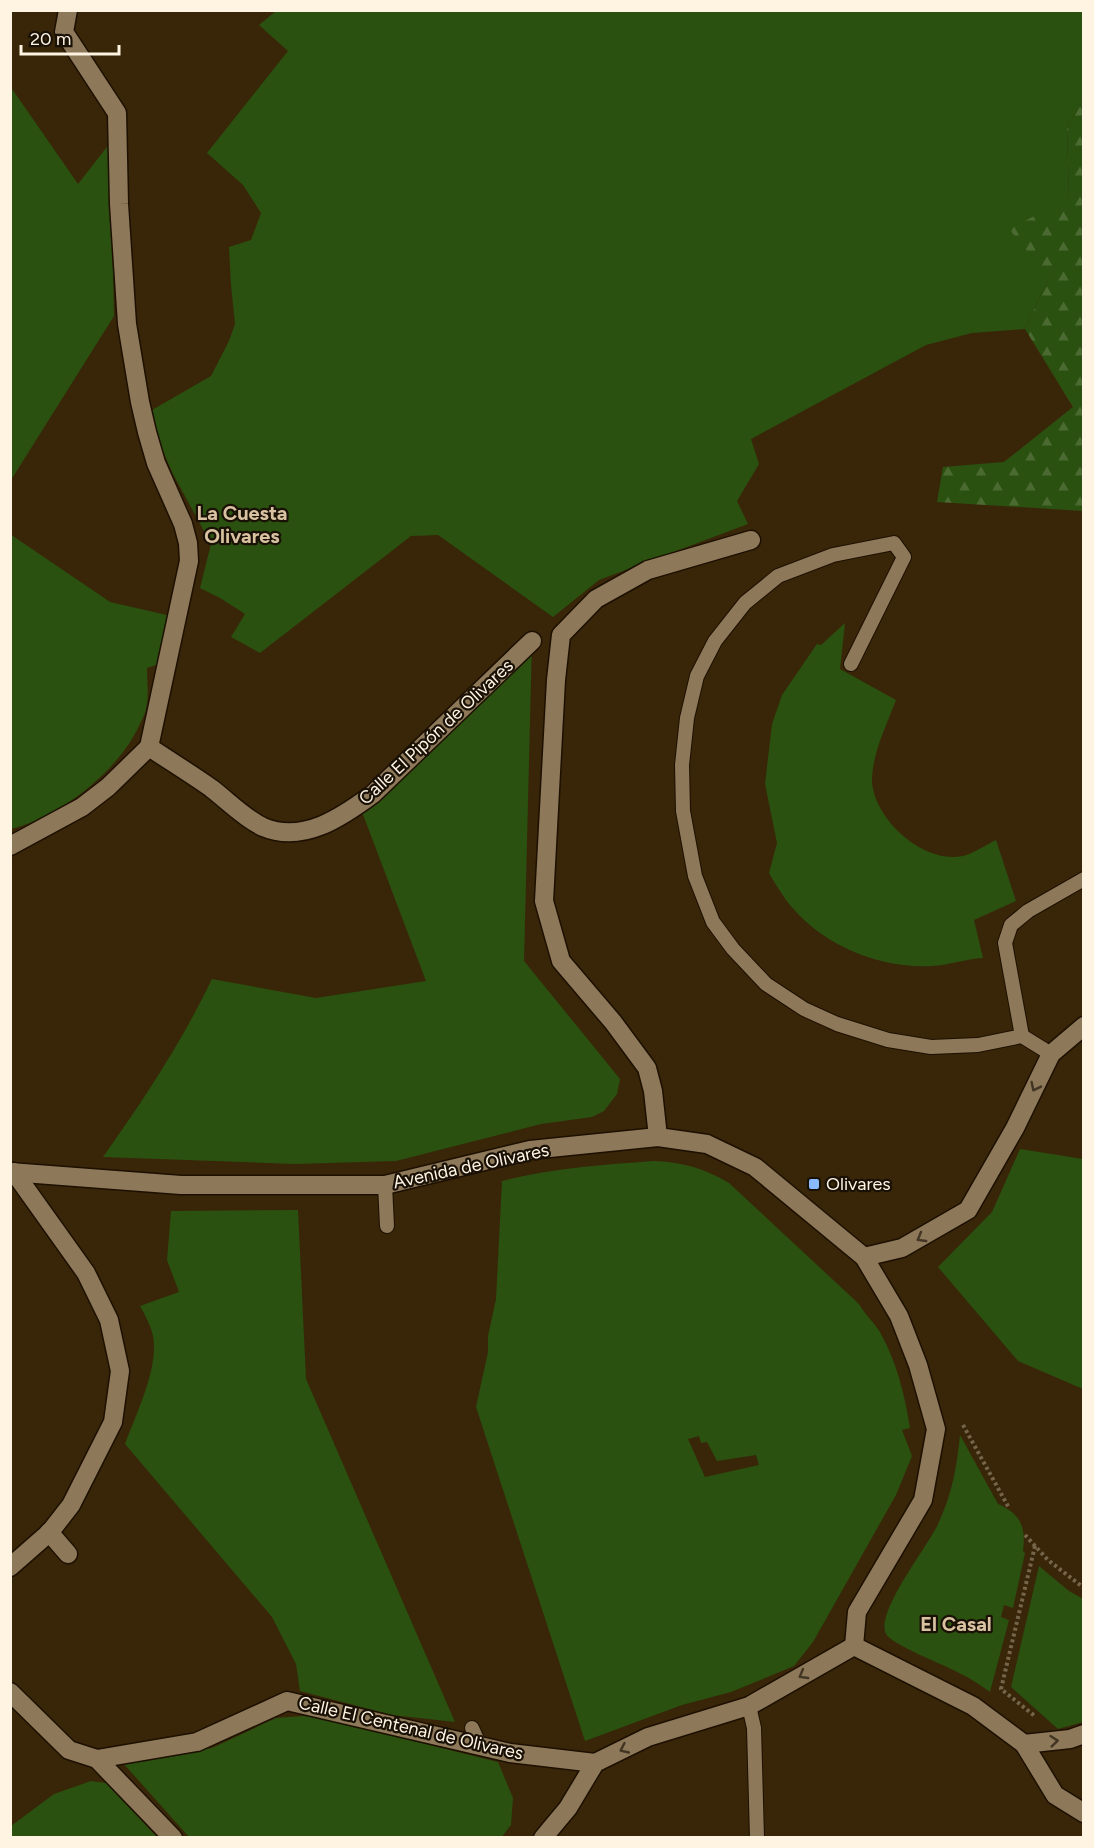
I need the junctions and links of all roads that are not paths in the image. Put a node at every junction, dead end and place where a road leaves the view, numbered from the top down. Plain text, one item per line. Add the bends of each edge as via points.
1 (68, 10) edge
2 (752, 540) dead end
3 (532, 641) dead end
4 (851, 664) dead end
5 (149, 747) junction
6 (10, 846) edge
7 (1083, 879) edge
8 (1083, 1026) edge
9 (1022, 1036) junction
10 (1051, 1054) junction
11 (658, 1137) junction
12 (12, 1172) edge
13 (385, 1185) junction
14 (387, 1226) dead end
15 (864, 1257) junction
16 (49, 1532) junction
17 (68, 1554) dead end
18 (10, 1567) edge
19 (854, 1646) junction
20 (10, 1692) edge
21 (749, 1706) junction
22 (472, 1728) dead end
23 (1083, 1734) edge
24 (1023, 1744) junction
25 (480, 1746) junction
26 (97, 1759) junction
27 (595, 1763) junction
28 (1083, 1813) edge
29 (173, 1838) edge
30 (543, 1838) edge
31 (757, 1838) edge

1 - 5 street via 64,32 117,113 119,204 132,357 156,463 188,543 189,561
2 - 11 street via 648,570 596,599 561,635 544,901 561,961 647,1068
3 - 5 street, Calle El Pipón de Olivares via 373,794 323,825 294,833 263,827
4 - 9 lane via 903,557 894,543 833,555 778,576 745,603 715,641 697,676 682,765 688,846 713,922 766,984 804,1009 837,1024 888,1040 931,1047 978,1045
5 - 6 street via 81,807
7 - 9 lane via 1011,925 1005,943
8 - 10 street
9 - 10 lane
10 -> 15 street via 968,1210 902,1248
11 - 13 street, Avenida de Olivares via 530,1150
11 - 15 street, Avenida de Olivares via 706,1144 755,1167
12 - 13 street, Avenida de Olivares via 181,1185
12 - 16 street via 86,1273 109,1320 120,1371 113,1422 71,1505
13 - 14 lane
15 - 19 street, Avenida de Olivares via 899,1316 936,1429 923,1500 857,1612
16 - 17 street
16 - 18 street
19 -> 21 street
19 - 24 street via 973,1706
20 - 26 street, Calle El Centenal de Olivares via 69,1750
21 -> 27 street via 648,1737
21 - 31 lane via 754,1728
22 - 25 lane
24 -> 23 street
24 - 28 street via 1055,1794
25 - 26 street, Calle El Centenal de Olivares via 287,1701 197,1742
25 - 27 street, Calle El Centenal de Olivares
26 - 29 street
27 - 30 street via 568,1808

